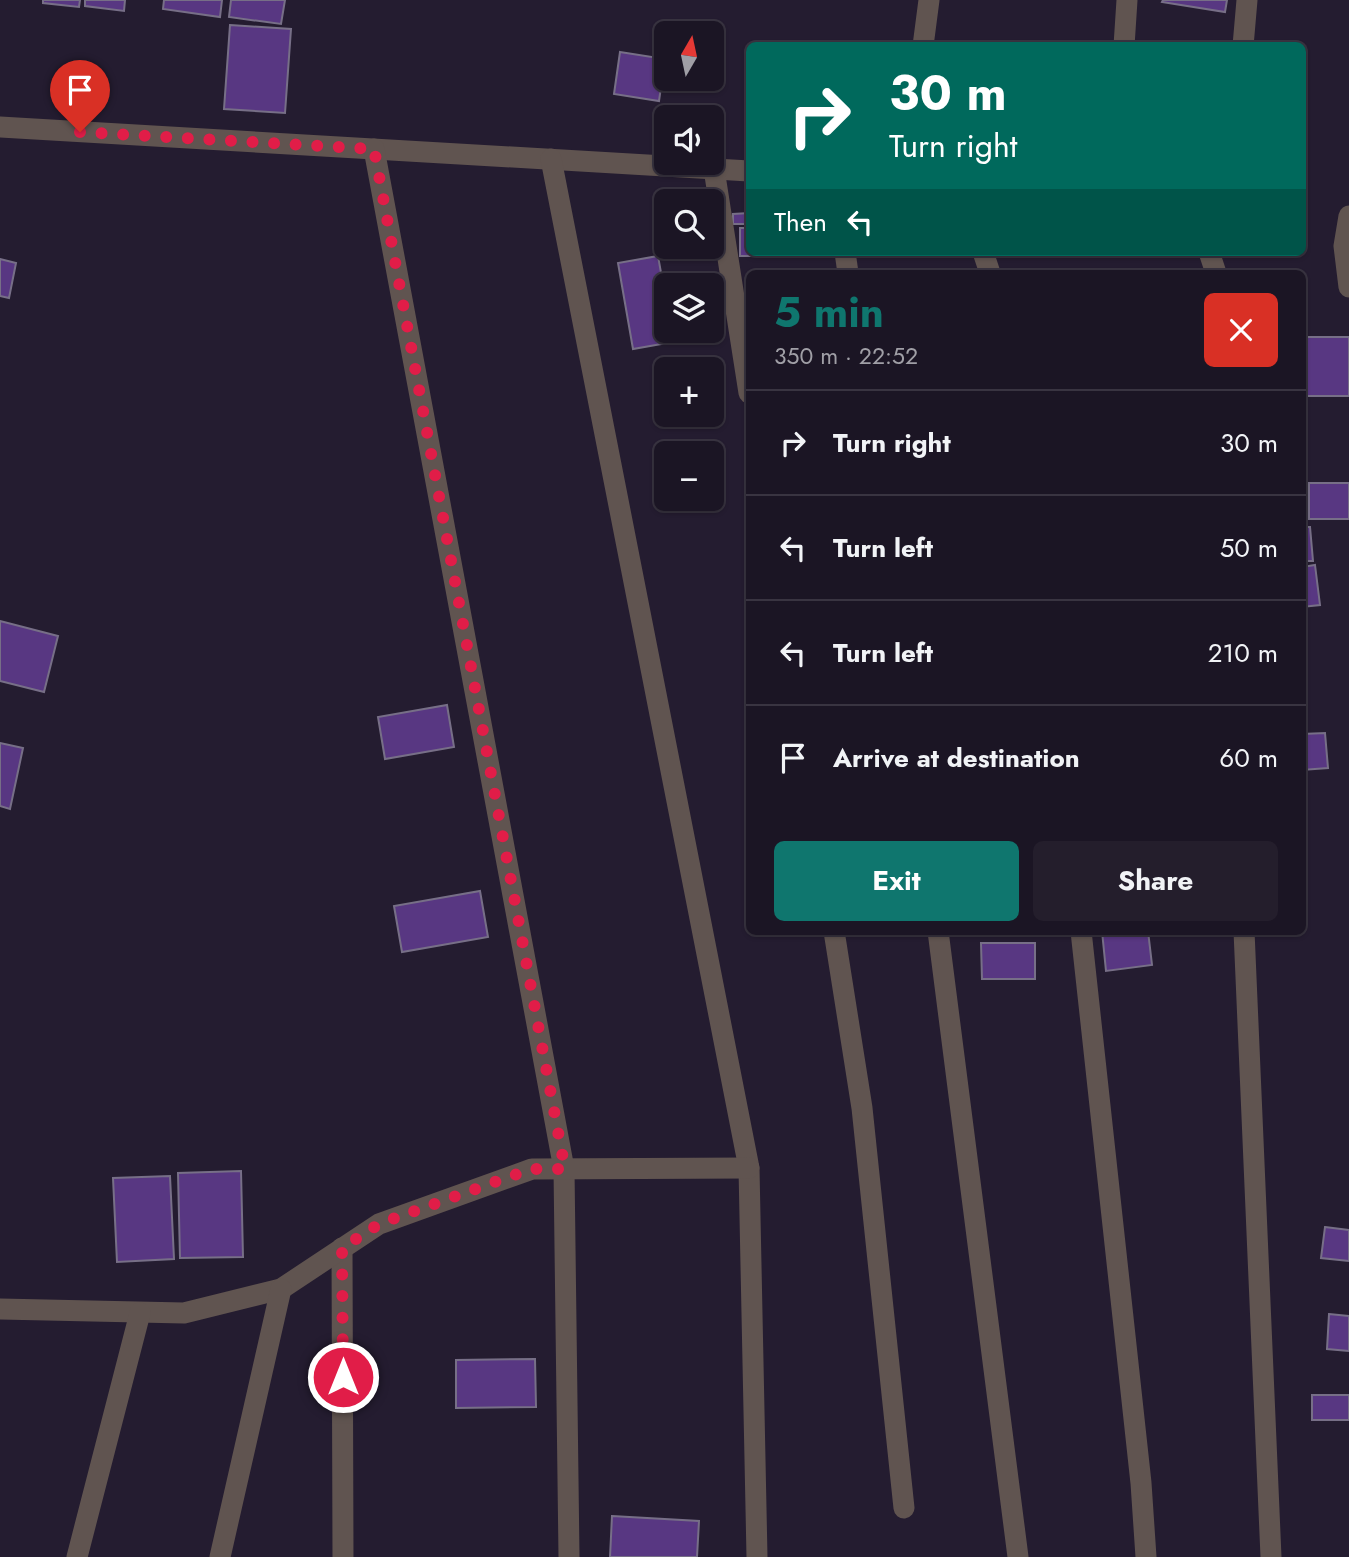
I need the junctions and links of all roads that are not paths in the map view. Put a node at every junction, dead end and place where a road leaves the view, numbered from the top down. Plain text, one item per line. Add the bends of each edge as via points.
1 (929, 0) edge
2 (1127, 0) edge
3 (1247, 0) edge
4 (924, 42) edge
5 (1124, 42) edge
6 (1242, 42) edge
7 (0, 127) edge
8 (374, 149) junction
9 (551, 159) junction
10 (654, 165) edge
11 (724, 170) edge
12 (746, 171) edge
13 (715, 175) edge
14 (1349, 216) edge
15 (1349, 287) edge
16 (746, 374) edge
17 (835, 935) edge
18 (939, 935) edge
19 (1081, 935) edge
20 (1244, 935) edge
21 (749, 1168) junction
22 (565, 1169) junction
23 (342, 1248) junction
24 (281, 1289) junction
25 (0, 1309) edge
26 (140, 1312) junction
27 (904, 1508) dead end
28 (77, 1557) edge
29 (220, 1557) edge
30 (343, 1557) edge
31 (569, 1557) edge
32 (757, 1557) edge
33 (1017, 1557) edge
34 (1146, 1557) edge
35 (1271, 1557) edge

1 - 4 street
2 - 5 street
3 - 6 street
7 - 8 street
8 - 9 street
8 - 22 street
9 - 10 street
9 - 21 street
11 - 12 street
13 - 16 street
14 - 15 street via 1344,246
17 - 27 street via 862,1108
18 - 33 street
19 - 34 street via 1142,1483
20 - 35 street
21 - 22 street
21 - 32 street
22 - 23 street via 532,1169 506,1178 379,1224
22 - 31 street
23 - 24 street
23 - 30 street
24 - 26 street via 184,1313
24 - 29 street
25 - 26 street
26 - 28 street

